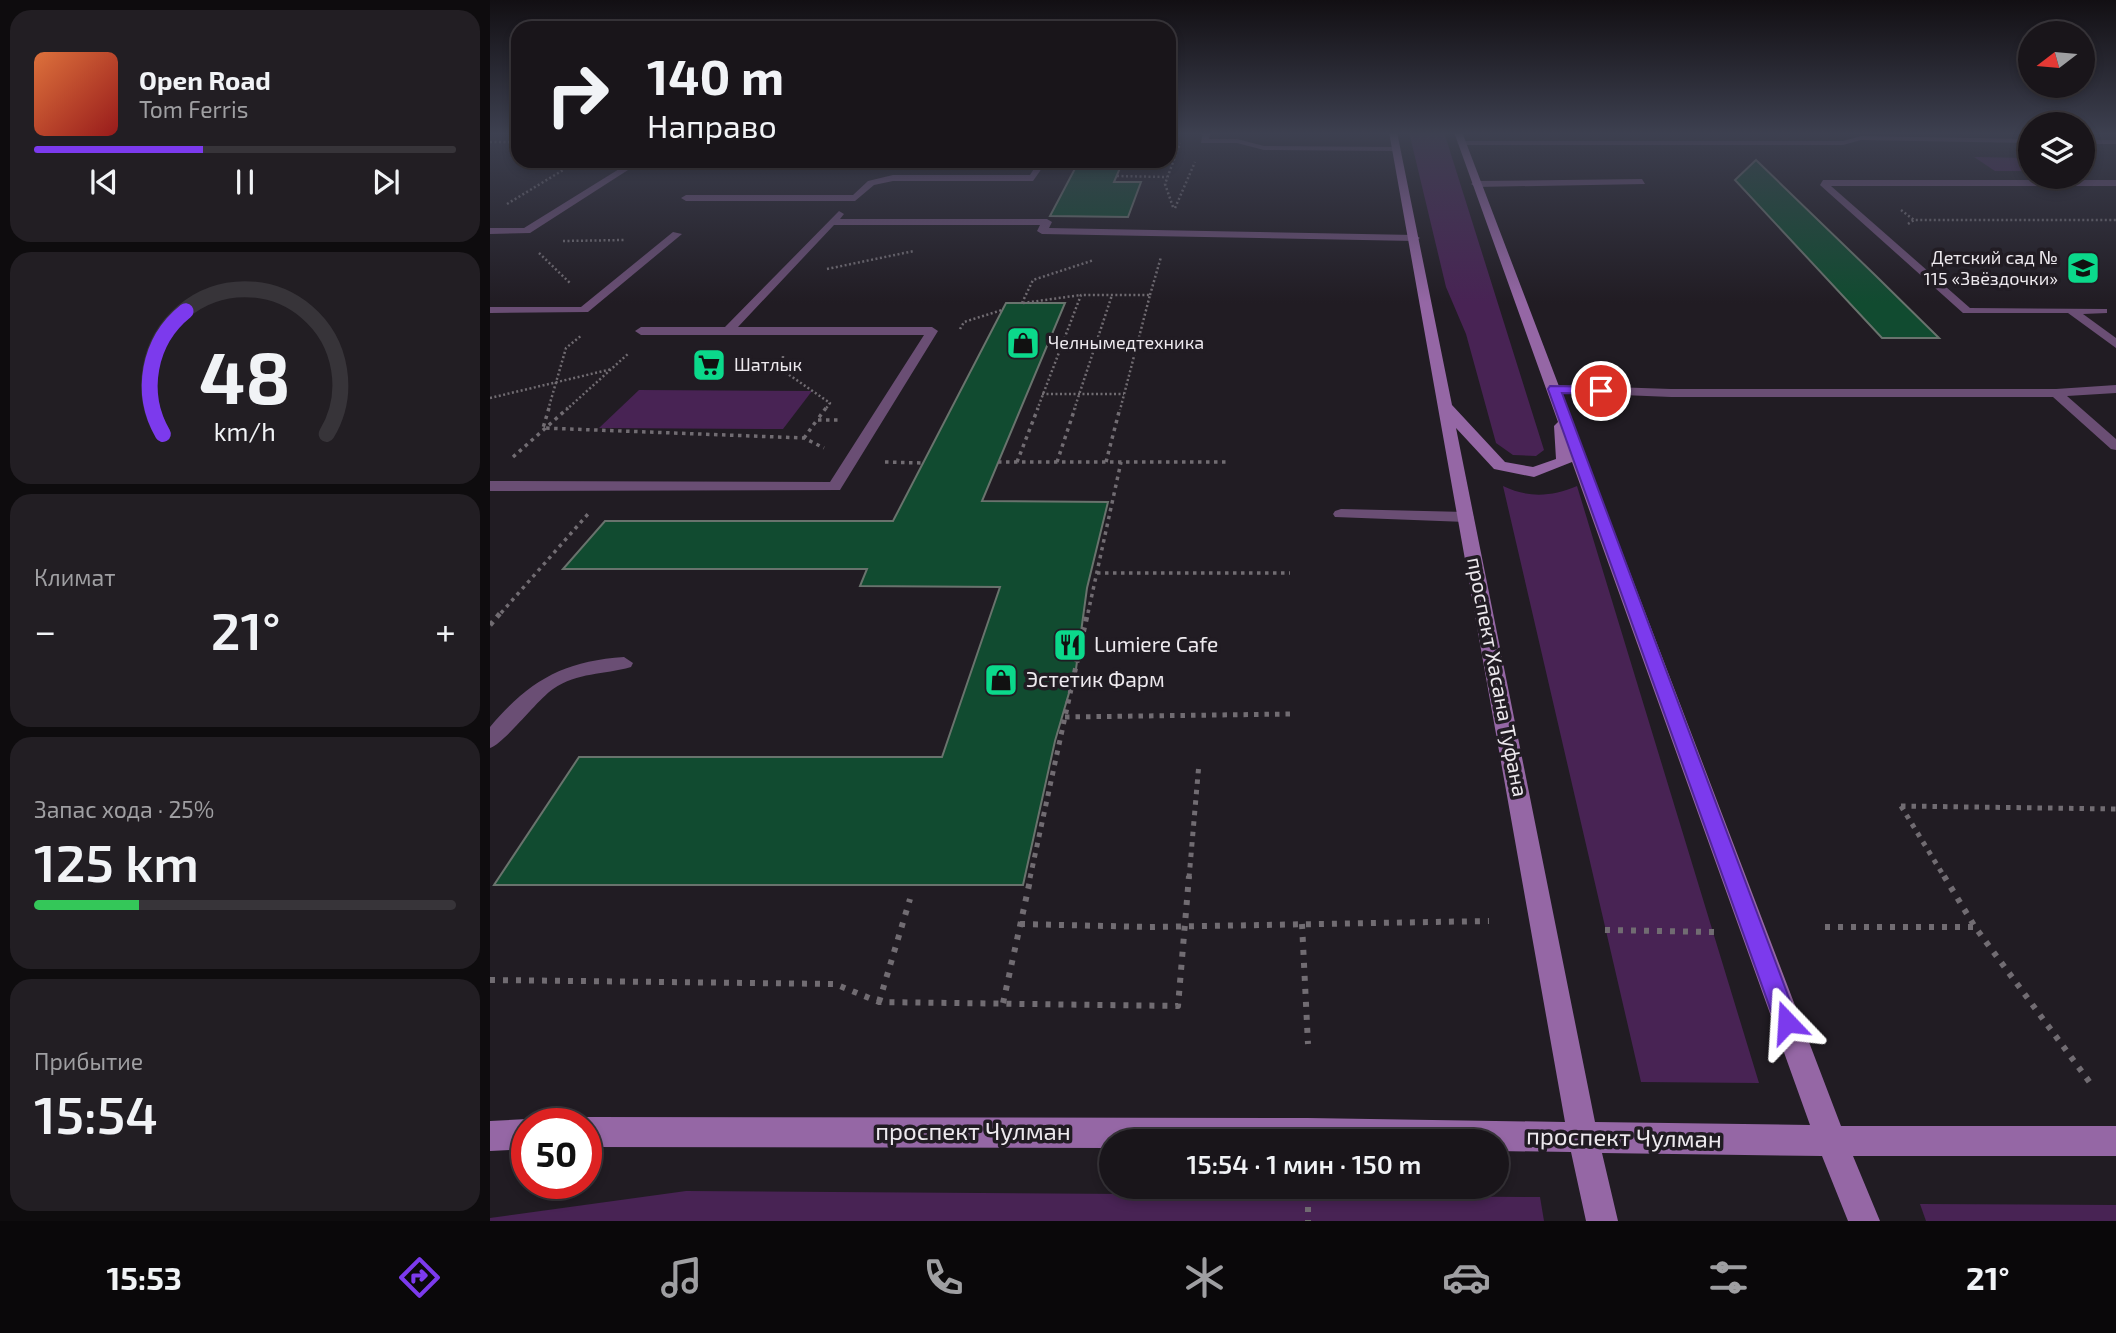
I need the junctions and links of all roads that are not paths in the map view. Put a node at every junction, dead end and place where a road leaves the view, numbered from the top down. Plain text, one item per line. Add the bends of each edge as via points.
1 (597, 189) edge
2 (865, 189) edge
3 (1405, 189) edge
4 (1478, 189) edge
5 (1830, 189) edge
6 (686, 198) dead end
7 (855, 198) junction
8 (832, 222) junction
9 (490, 231) edge
10 (674, 237) road end
11 (1415, 238) junction
12 (490, 310) edge
13 (2071, 310) junction
14 (2103, 310) dead end
15 (640, 331) dead end
16 (728, 331) junction
17 (2116, 344) edge
18 (1554, 389) junction
19 (2116, 389) edge
20 (2056, 393) junction
21 (1444, 405) junction
22 (1561, 406) junction
23 (2116, 446) edge
24 (490, 486) edge
25 (1341, 514) dead end
26 (1466, 517) junction
27 (624, 663) dead end
28 (490, 741) edge
29 (602, 1132) edge
30 (511, 1135) edge
31 (490, 1136) edge
32 (1583, 1138) junction
33 (2116, 1140) edge
34 (1831, 1141) junction
35 (1602, 1221) edge
36 (1864, 1221) edge

1 - 9 lane via 527,236
2 - 7 lane
3 - 11 main road, проспект Хасана Туфана
4 - 18 main road
5 - 13 lane via 1967,311
6 - 7 lane
7 - 8 lane
8 - 11 lane via 1046,222 1042,230
8 - 16 lane
10 - 12 lane via 587,307
11 - 21 main road, проспект Хасана Туфана
13 - 14 lane
13 - 17 lane
15 - 16 lane
16 - 24 lane via 932,331 835,487
18 - 20 lane
18 - 22 main road
19 - 20 lane
20 - 23 lane
21 - 22 main road via 1500,466 1534,472 1564,461
21 - 26 main road, проспект Хасана Туфана
22 - 34 main road
25 - 26 lane
26 - 32 main road, проспект Хасана Туфана
27 - 28 lane via 573,670 539,686
29 - 32 main road, проспект Чулман via 1280,1132
30 - 31 main road
32 - 34 main road, проспект Чулман
32 - 35 main road, проспект Хасана Туфана
33 - 34 main road, проспект Чулман
34 - 36 main road

